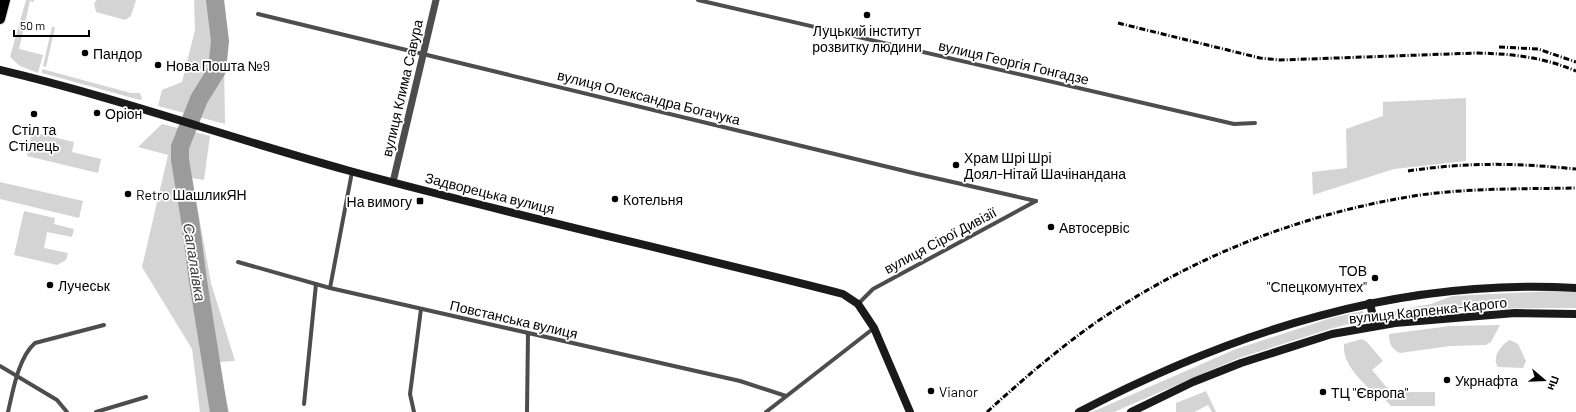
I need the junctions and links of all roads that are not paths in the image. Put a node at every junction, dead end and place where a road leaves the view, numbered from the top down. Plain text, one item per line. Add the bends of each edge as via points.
1 (5, 0) edge
2 (436, 0) edge
3 (698, 0) edge
4 (258, 14) dead end
5 (0, 19) edge
6 (423, 54) junction
7 (0, 70) edge
8 (1255, 123) dead end
9 (352, 171) junction
10 (393, 182) junction
11 (1036, 201) joint
12 (238, 262) dead end
13 (316, 284) junction
14 (330, 288) junction
15 (1576, 288) edge
16 (1370, 303) junction
17 (858, 304) junction
18 (422, 309) junction
19 (1576, 314) edge
20 (104, 325) dead end
21 (1375, 326) junction
22 (874, 328) junction
23 (528, 333) junction
24 (0, 366) edge
25 (16, 376) junction
26 (786, 396) junction
27 (146, 397) dead end
28 (304, 404) dead end
29 (8, 412) edge
30 (67, 412) edge
31 (96, 412) edge
32 (414, 412) edge
33 (527, 412) edge
34 (766, 412) edge
35 (910, 412) edge
36 (1079, 412) edge
37 (1131, 412) edge

1 - 5 main road
2 - 6 street, вулиця Клима Савура
3 - 8 street, вулиця Георгія Гонгадзе via 1234,124
4 - 6 street, вулиця Олександра Богачука
6 - 10 street, вулиця Клима Савура
6 - 11 street, вулиця Олександра Богачука
7 - 9 main road, Задворецька вулиця
9 - 10 main road, Задворецька вулиця
9 - 14 street
10 - 17 main road, Задворецька вулиця via 836,292
11 - 17 street, вулиця Сірої Дивізії via 873,289
12 - 13 street, Повстанська вулиця
13 - 14 street, Повстанська вулиця
13 - 28 street
14 - 18 street, Повстанська вулиця
15 - 16 main road, вулиця Карпенка-Карого via 1468,288
16 - 21 main road
16 - 36 main road, вулиця Карпенка-Карого via 1295,322 1221,347 1151,376
17 - 22 main road, Задворецька вулиця
18 - 23 street, Повстанська вулиця
18 - 32 street via 410,394
19 - 21 main road, вулиця Карпенка-Карого via 1515,313
20 - 25 street via 35,343 30,347
21 - 37 main road, вулиця Карпенка-Карого via 1332,334 1241,363 1193,382
22 - 26 street
22 - 35 main road, Задворецька вулиця
23 - 26 street, Повстанська вулиця via 740,381
23 - 33 street
24 - 25 street
25 - 29 street
25 - 30 street via 57,400
26 - 34 street
27 - 31 street

